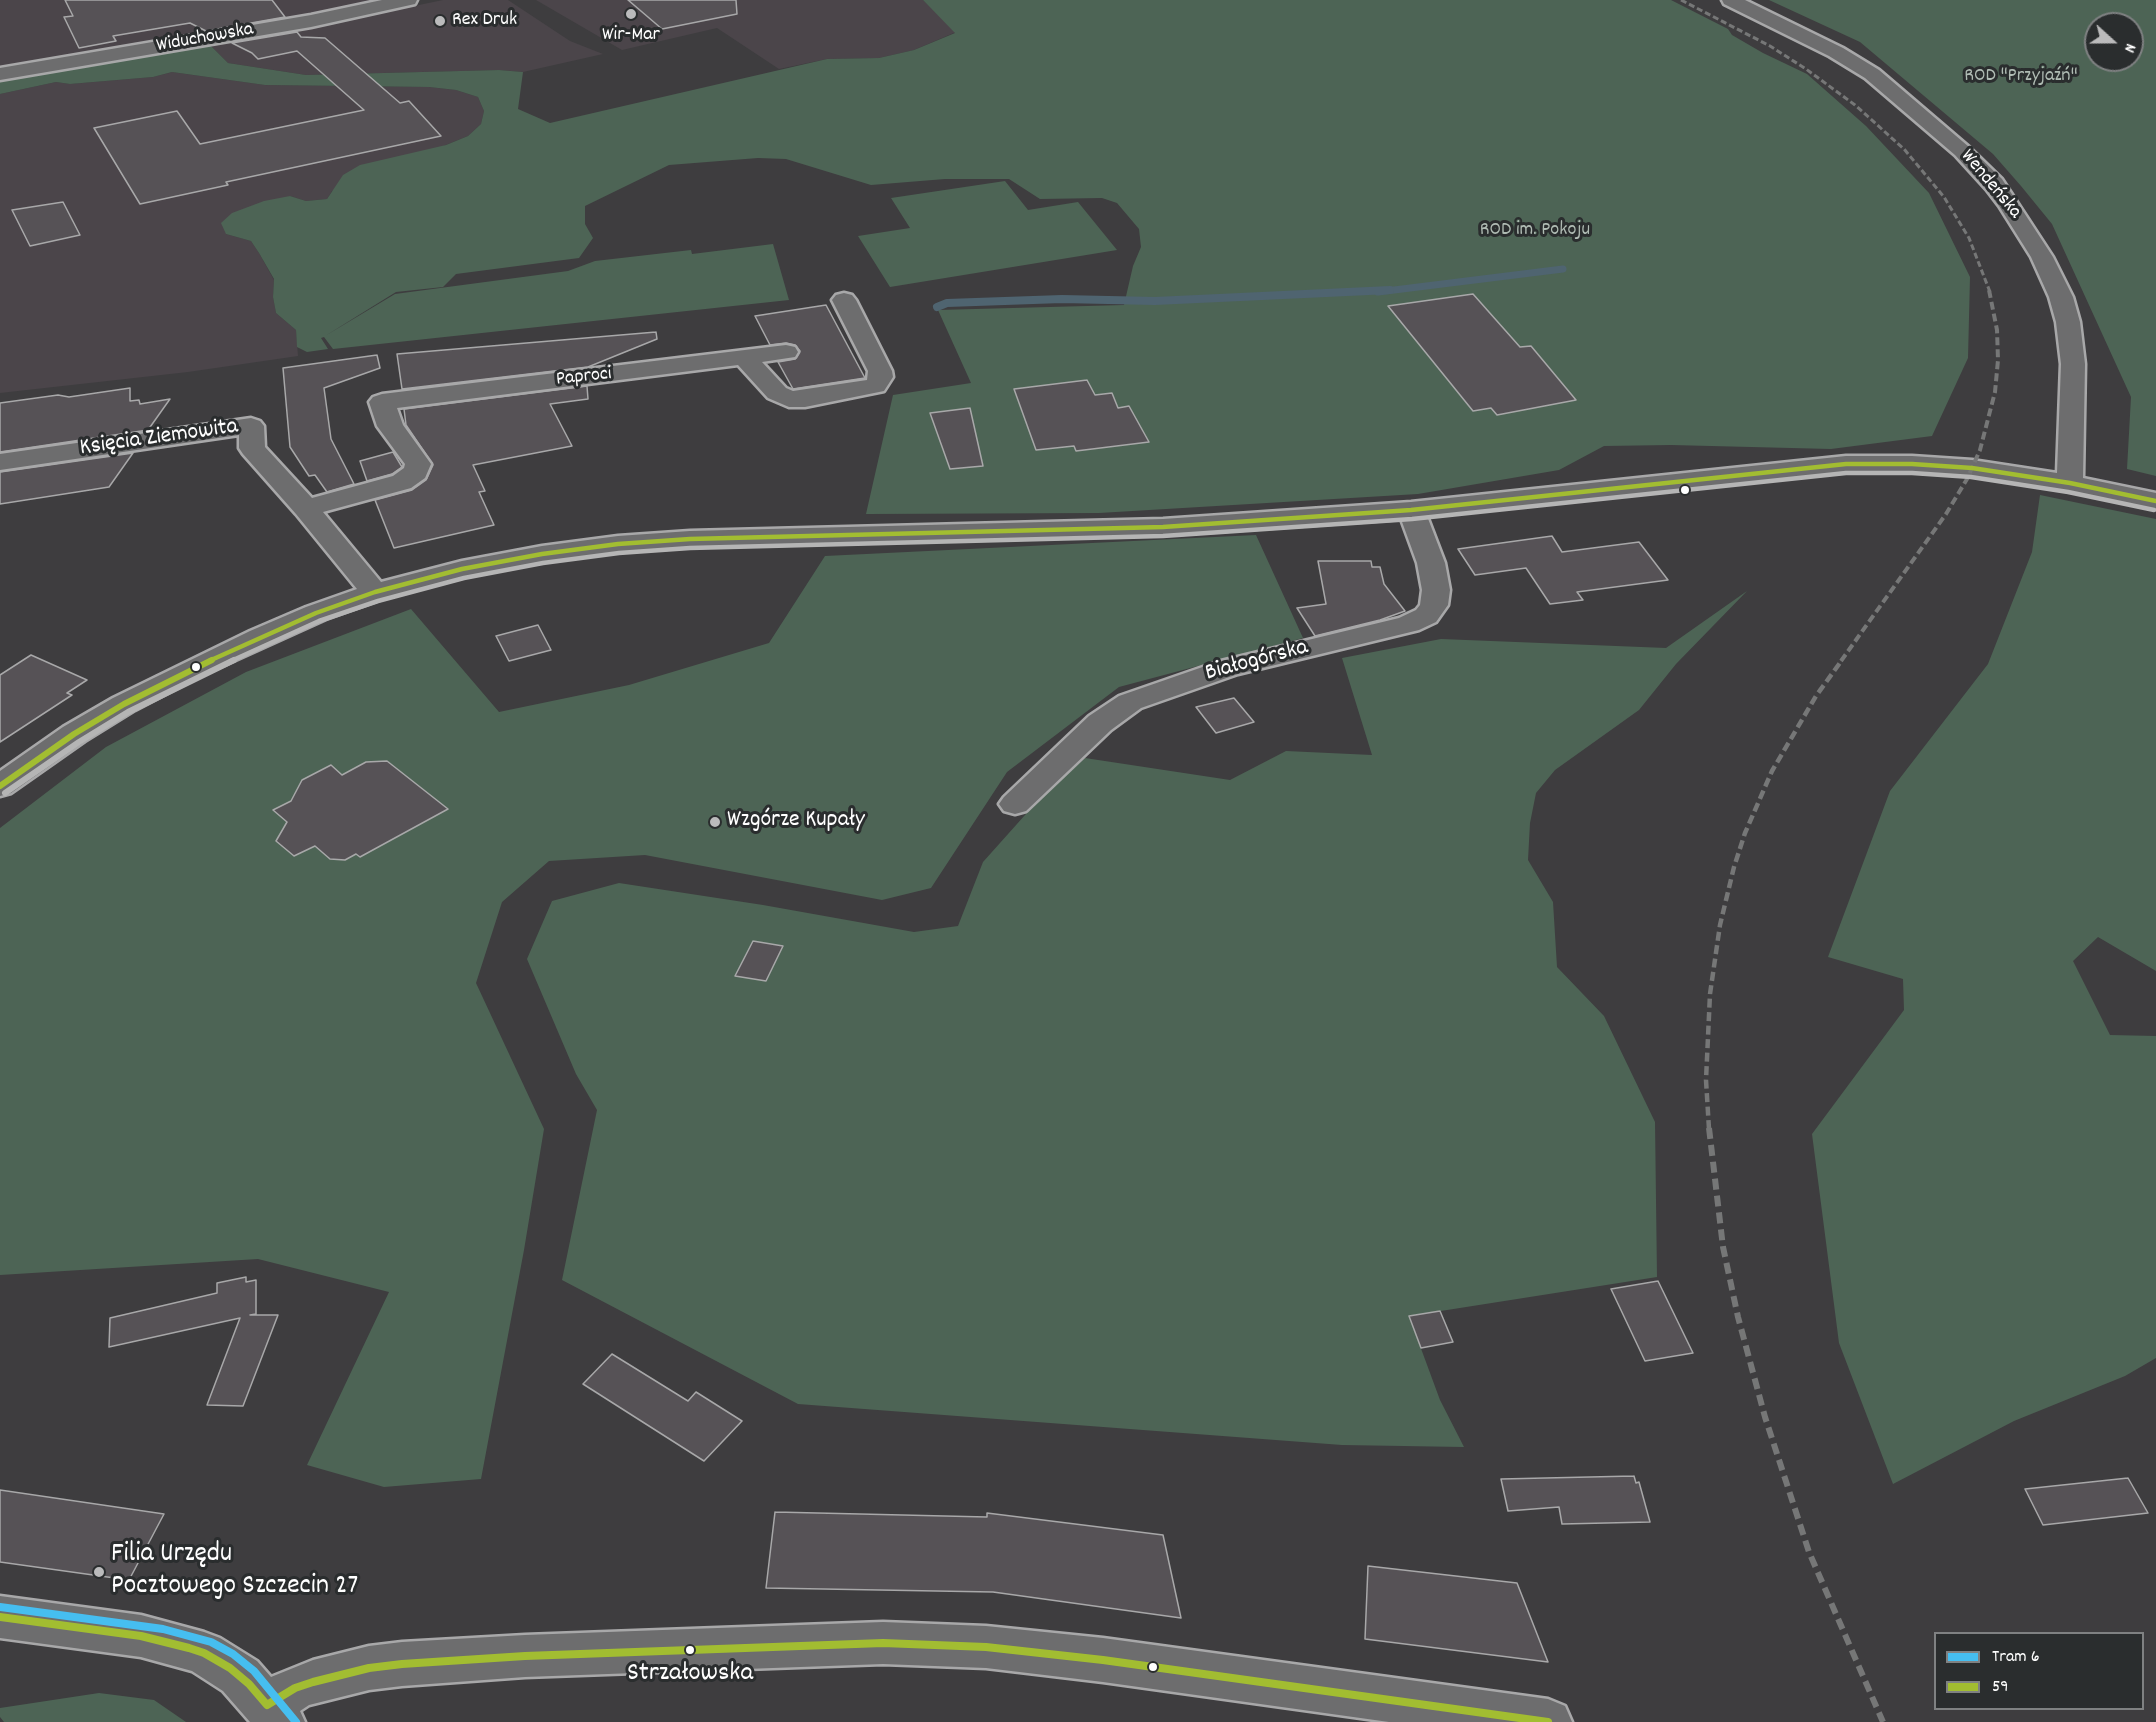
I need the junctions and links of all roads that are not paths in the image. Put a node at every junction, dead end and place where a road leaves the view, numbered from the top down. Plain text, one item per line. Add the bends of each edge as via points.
1 (408, 0) edge
2 (1731, 0) edge
3 (0, 74) edge
4 (844, 300) dead end
5 (786, 352) dead end
6 (745, 358) junction
7 (0, 462) edge
8 (2070, 483) junction
9 (2156, 501) edge
10 (306, 508) junction
11 (1411, 510) junction
12 (375, 592) junction
13 (0, 786) edge
14 (1016, 804) dead end
15 (0, 1617) edge
16 (274, 1713) edge
17 (1548, 1722) edge

1 - 3 street, Widuchowska via 311,21
2 - 8 street, Wendeńska via 1872,74 1946,136 2009,204 2042,256 2068,322 2073,363
4 - 6 street via 880,371 875,386 789,399 777,393
5 - 6 street, Paproci
6 - 10 street, Paproci via 382,402 390,426 418,464 416,472 402,482
7 - 10 street, Księcia Ziemowita via 251,426 252,448
8 - 9 street
8 - 11 street via 1965,467 1846,464
10 - 12 street, Księcia Ziemowita
11 - 12 street via 1162,526 618,544 462,569
11 - 14 street, Białogórska via 1436,590 1434,605 1426,616 1409,624 1228,668 1130,702 1100,723
12 - 13 street via 186,671 74,734
15 - 16 street via 141,1636 189,1648 219,1661 240,1676
16 - 17 street via 296,1688 369,1668 402,1664 547,1654 883,1643 986,1647 1103,1660

